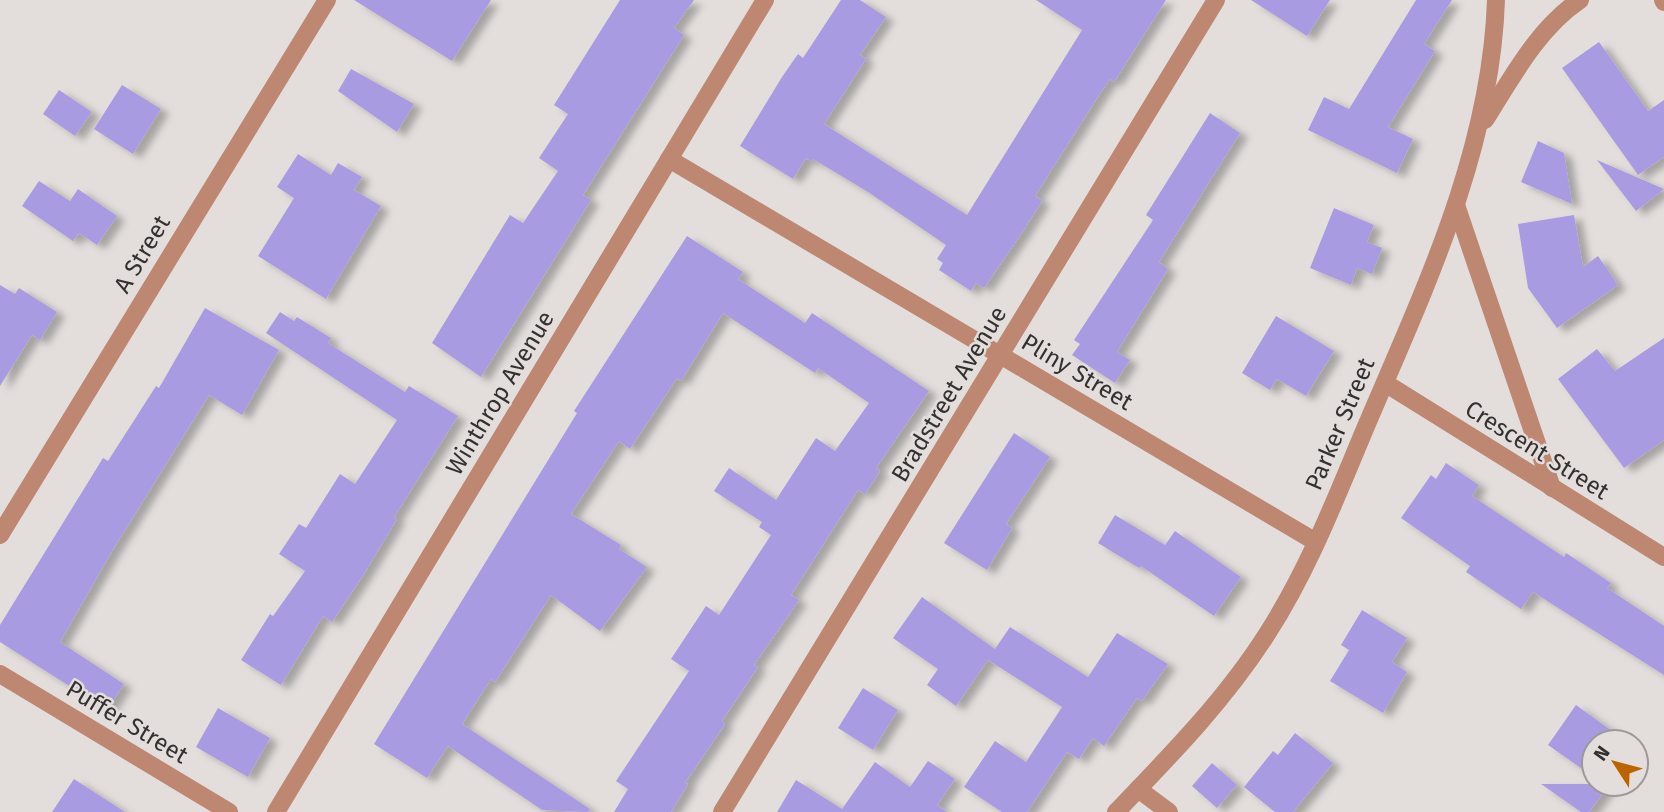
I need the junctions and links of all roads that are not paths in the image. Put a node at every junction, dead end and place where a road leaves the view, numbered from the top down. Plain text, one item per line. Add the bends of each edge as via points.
1 (327, 0) edge
2 (765, 0) edge
3 (1216, 0) edge
4 (1496, 0) edge
5 (1580, 0) edge
6 (1479, 129) junction
7 (669, 159) junction
8 (1456, 205) junction
9 (1001, 355) junction
10 (1385, 383) junction
11 (1552, 488) junction
12 (0, 535) edge
13 (1316, 542) junction
14 (1664, 557) edge
15 (0, 674) edge
16 (1138, 789) junction
17 (229, 812) edge
18 (276, 812) edge
19 (722, 812) edge
20 (1116, 812) edge
21 (1169, 812) edge

1 - 12 street, A Street
2 - 7 street, Winthrop Avenue
3 - 9 street, Bradstreet Avenue
4 - 6 street, Parker Street
5 - 6 street via 1545,33 1516,70
6 - 8 street, Parker Street
7 - 9 street, Pliny Street
7 - 18 street, Winthrop Avenue
8 - 10 street, Parker Street
8 - 11 street
9 - 13 street, Pliny Street
9 - 19 street, Bradstreet Avenue
10 - 11 street, Crescent Street
10 - 13 street, Parker Street
11 - 14 street, Crescent Street
13 - 16 street, Parker Street via 1274,622 1234,683
15 - 17 street, Puffer Street
16 - 20 street, Parker Street
16 - 21 street

